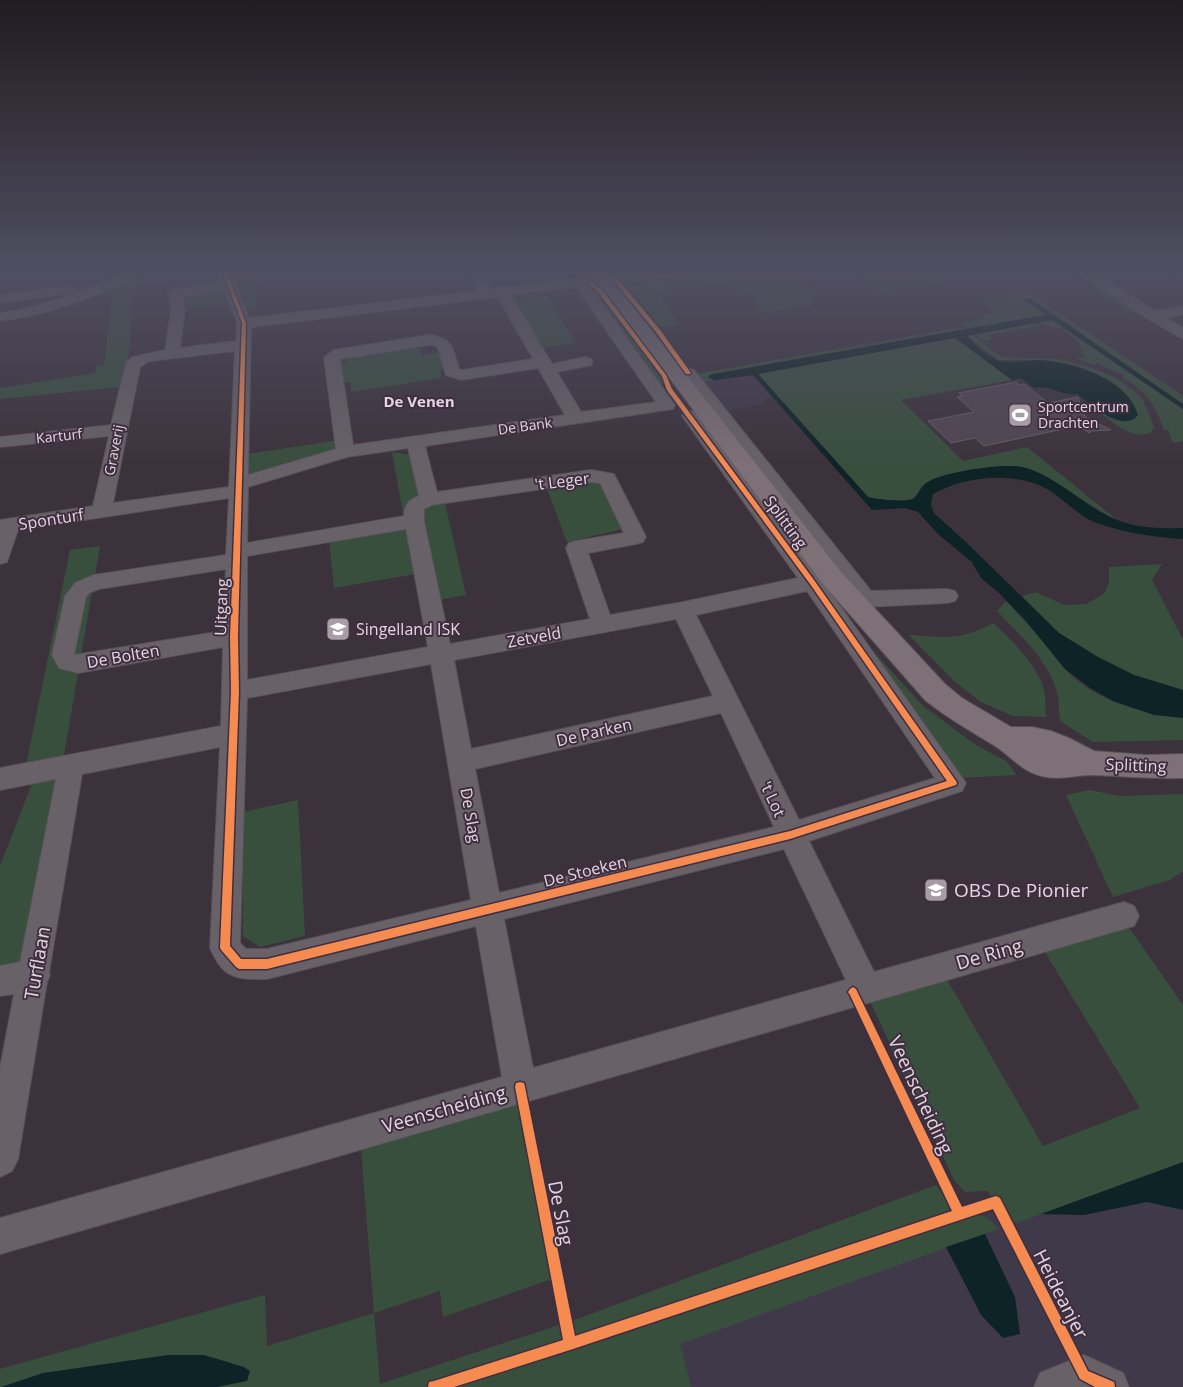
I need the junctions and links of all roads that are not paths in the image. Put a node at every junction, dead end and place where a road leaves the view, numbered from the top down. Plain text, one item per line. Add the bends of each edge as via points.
1 (175, 335) edge
2 (243, 335) edge
3 (528, 335) edge
4 (629, 335) edge
5 (643, 335) edge
6 (243, 345) junction
7 (172, 354) junction
8 (585, 362) dead end
9 (546, 366) junction
10 (675, 374) junction
11 (576, 419) junction
12 (117, 430) junction
13 (0, 442) edge
14 (415, 442) junction
15 (345, 452) junction
16 (239, 488) junction
17 (429, 499) junction
18 (102, 511) junction
19 (414, 521) junction
20 (5, 526) edge
21 (0, 556) edge
22 (237, 556) junction
23 (830, 578) junction
24 (947, 596) dead end
25 (683, 610) junction
26 (603, 625) junction
27 (234, 638) junction
28 (441, 654) junction
29 (235, 691) junction
30 (728, 702) junction
31 (233, 734) junction
32 (461, 762) junction
33 (71, 766) junction
34 (1183, 766) edge
35 (0, 779) edge
36 (953, 783) joint
37 (790, 835) junction
38 (488, 909) junction
39 (1124, 916) dead end
40 (226, 948) joint
41 (35, 975) junction
42 (0, 981) edge
43 (859, 990) junction
44 (520, 1087) junction
45 (0, 1159) edge
46 (0, 1236) edge
47 (1054, 1387) edge
48 (1109, 1387) edge

1 - 7 street, Uitgang
2 - 6 street, Uitgang
3 - 9 street
4 - 11 street, De Bank via 667,405
5 - 10 main road, Splitting
6 - 7 street, Graverij
6 - 16 street, Uitgang
7 - 12 street, Graverij via 143,358 132,366
8 - 9 street
9 - 11 street
9 - 15 street via 461,375 452,372 445,347 439,341 428,340 339,353 332,357
10 - 23 main road, Splitting via 697,414
10 - 23 street, Splitting via 688,373
11 - 14 street, De Bank
12 - 13 street, Karturf
12 - 18 street, Graverij
14 - 15 street, De Bank
14 - 17 street
15 - 16 street, De Bank
16 - 18 street
16 - 22 street, Uitgang
17 - 19 street via 414,508
17 - 26 street, 't Leger via 591,476 607,478 636,537 576,548
18 - 20 street, Sponturf
19 - 22 street
19 - 28 street, De Slag
20 - 21 street
22 - 27 street, Uitgang
22 - 27 street, De Bolten via 94,582 82,588 76,596 63,655 67,662 78,664
23 - 24 street, Splitting via 866,599
23 - 25 street, Zetveld
23 - 34 main road, Splitting via 935,692 1036,762 1065,767 1089,763
23 - 36 street, Splitting
25 - 26 street, Zetveld
25 - 30 street, 't Lot
26 - 28 street, Zetveld
27 - 29 street, Uitgang
28 - 29 street, Zetveld
28 - 32 street, De Slag
29 - 31 street, Uitgang
30 - 32 street, De Parken
30 - 37 street, 't Lot
31 - 33 street
31 - 40 street, Uitgang
32 - 38 street, De Slag
33 - 35 street
33 - 41 street, Turflaan
36 - 37 street, De Stoeken
37 - 38 street, De Stoeken
37 - 43 street, 't Lot
38 - 40 street, De Stoeken via 267,964 239,964
38 - 44 street, De Slag
39 - 43 street, De Ring
41 - 42 street
41 - 45 street, Turflaan
43 - 44 street, Veenscheiding
44 - 46 street, Veenscheiding
47 - 48 street via 1084,1375

